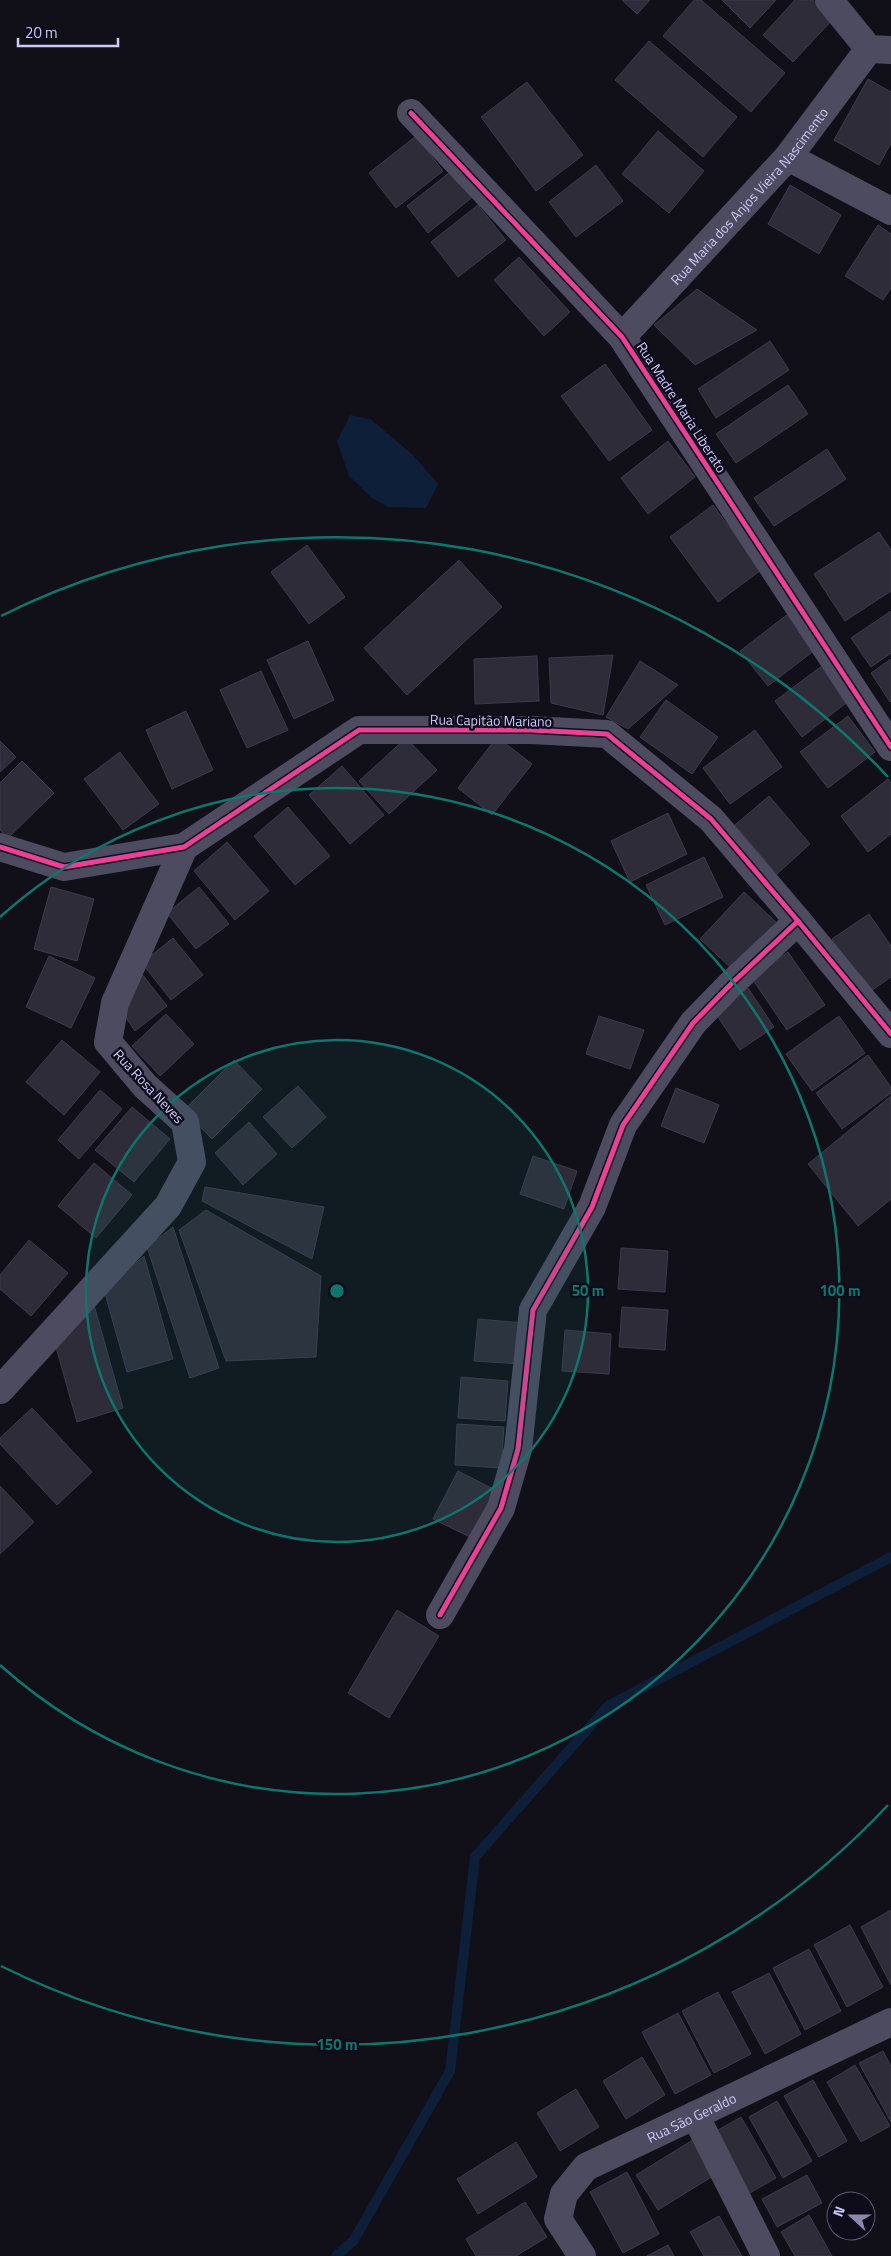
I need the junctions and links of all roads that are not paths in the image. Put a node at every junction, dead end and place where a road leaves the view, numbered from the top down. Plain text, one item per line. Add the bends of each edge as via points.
1 (829, 0) edge
2 (880, 50) edge
3 (411, 113) dead end
4 (788, 157) junction
5 (891, 211) edge
6 (622, 337) junction
7 (891, 747) edge
8 (184, 847) junction
9 (0, 848) edge
10 (798, 921) junction
11 (891, 1034) edge
12 (0, 1390) edge
13 (440, 1615) dead end
14 (891, 2022) edge
15 (695, 2115) junction
16 (582, 2256) edge
17 (766, 2256) edge

1 - 2 street
2 - 4 street, Rua Maria dos Anjos Vieira Nascimento
3 - 6 street, Rua Madre Maria Liberato
4 - 5 street
4 - 6 street, Rua Maria dos Anjos Vieira Nascimento
6 - 7 street, Rua Madre Maria Liberato
8 - 9 street, Rua Capitão Mariano via 64,867
8 - 10 street, Rua Capitão Mariano via 359,730 532,730 607,734 711,820
8 - 12 street, Rua Rosa Neves via 115,1004 108,1042 145,1086 185,1122 192,1162 168,1206
10 - 11 street, Rua Capitão Mariano
10 - 13 street via 693,1023 623,1125 592,1207 533,1310 518,1449 501,1508
14 - 15 street, Rua São Geraldo
15 - 16 street, Rua São Geraldo via 586,2167 564,2194 558,2219
15 - 17 street

